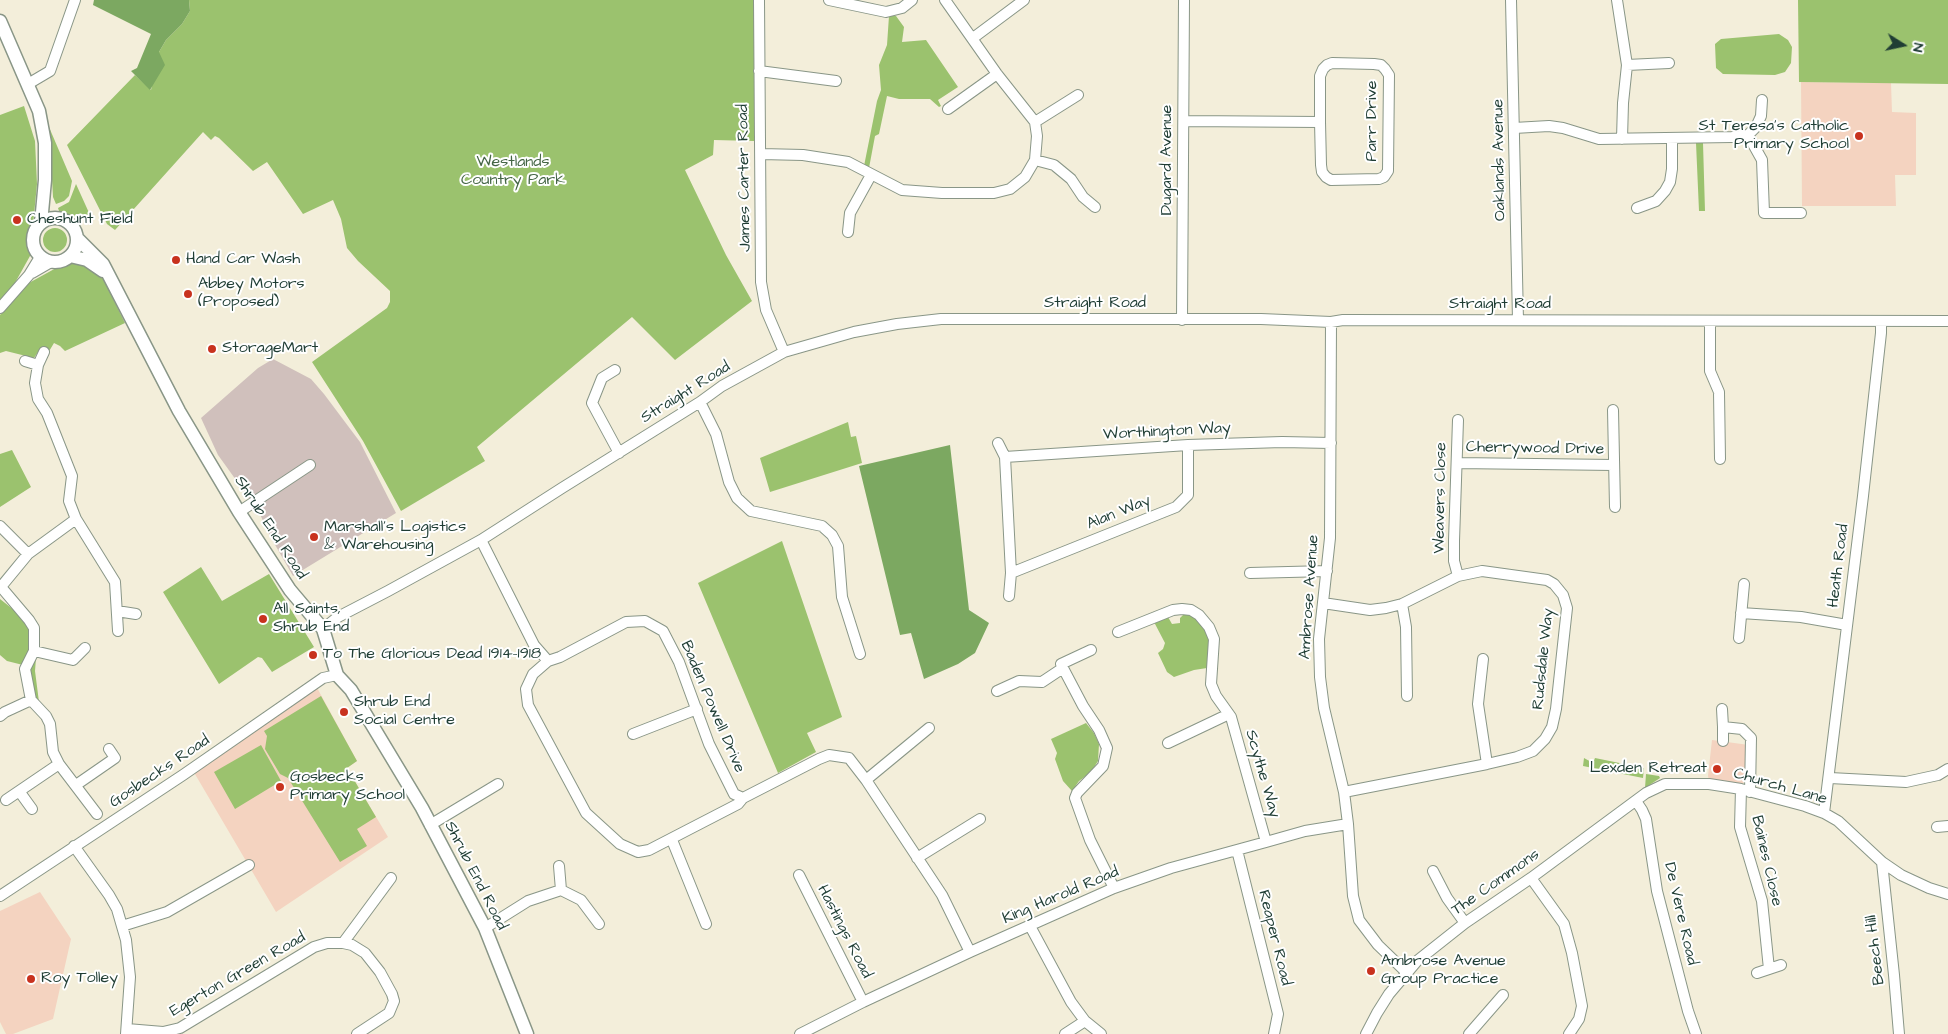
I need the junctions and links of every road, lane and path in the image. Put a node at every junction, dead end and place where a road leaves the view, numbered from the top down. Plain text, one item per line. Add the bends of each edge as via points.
1 (76, 0) edge
2 (759, 0) edge
3 (830, 0) edge
4 (912, 0) edge
5 (945, 0) edge
6 (1024, 0) edge
7 (1184, 0) edge
8 (1511, 0) edge
9 (1617, 0) edge
10 (0, 21) edge
11 (973, 38) junction
12 (1669, 63) dead end
13 (1627, 65) junction
14 (759, 71) junction
15 (997, 74) junction
16 (836, 81) dead end
17 (28, 84) junction
18 (1078, 95) dead end
19 (1762, 100) dead end
20 (948, 109) dead end
21 (1184, 121) junction
22 (1035, 122) junction
23 (1320, 122) junction
24 (1514, 128) junction
25 (1748, 135) junction
26 (1622, 139) junction
27 (1672, 139) junction
28 (761, 154) junction
29 (1035, 160) junction
30 (871, 175) junction
31 (45, 180) junction
32 (1095, 207) dead end
33 (1638, 208) dead end
34 (1801, 213) dead end
35 (57, 218) junction
36 (42, 223) junction
37 (848, 232) dead end
38 (78, 239) junction
39 (70, 256) junction
40 (46, 259) junction
41 (109, 275) junction
42 (0, 308) edge
43 (1182, 320) junction
44 (1518, 320) junction
45 (1710, 320) junction
46 (1948, 321) edge
47 (1332, 322) junction
48 (1880, 322) junction
49 (44, 352) dead end
50 (784, 352) junction
51 (25, 361) dead end
52 (38, 365) junction
53 (615, 370) dead end
54 (700, 402) junction
55 (1613, 410) dead end
56 (1458, 420) dead end
57 (1331, 443) junction
58 (998, 444) dead end
59 (1188, 445) junction
60 (619, 453) junction
61 (1005, 457) junction
62 (1720, 459) dead end
63 (1456, 463) junction
64 (310, 465) dead end
65 (1614, 465) junction
66 (1614, 507) dead end
67 (239, 512) junction
68 (76, 519) junction
69 (0, 526) edge
70 (481, 540) junction
71 (28, 554) junction
72 (1327, 571) junction
73 (1011, 573) junction
74 (1250, 573) dead end
75 (1458, 576) junction
76 (1744, 584) dead end
77 (1, 588) edge
78 (1010, 596) dead end
79 (1323, 603) junction
80 (1402, 604) junction
81 (117, 611) junction
82 (1741, 613) junction
83 (136, 614) dead end
84 (1847, 624) junction
85 (323, 629) junction
86 (118, 631) dead end
87 (1118, 632) dead end
88 (1739, 638) dead end
89 (84, 648) dead end
90 (1091, 650) dead end
91 (34, 651) junction
92 (860, 654) dead end
93 (1483, 659) dead end
94 (548, 660) junction
95 (1061, 663) junction
96 (337, 675) junction
97 (997, 691) dead end
98 (1407, 696) dead end
99 (31, 700) junction
100 (697, 709) junction
101 (1722, 709) dead end
102 (1229, 714) junction
103 (0, 716) edge
104 (1723, 727) junction
105 (929, 728) dead end
106 (633, 734) dead end
107 (1723, 740) dead end
108 (1168, 743) dead end
109 (109, 749) dead end
110 (59, 764) junction
111 (1487, 764) junction
112 (1948, 769) edge
113 (1830, 778) junction
114 (866, 780) junction
115 (1669, 783) joint
116 (498, 784) dead end
117 (76, 785) junction
118 (1746, 790) junction
119 (19, 791) junction
120 (1344, 792) junction
121 (743, 798) junction
122 (6, 800) dead end
123 (1636, 801) junction
124 (32, 809) dead end
125 (1824, 813) junction
126 (97, 814) dead end
127 (980, 819) dead end
128 (1348, 824) junction
129 (430, 825) junction
130 (672, 840) junction
131 (1266, 842) junction
132 (74, 846) junction
133 (1236, 850) junction
134 (917, 858) junction
135 (1882, 862) junction
136 (249, 865) dead end
137 (559, 866) dead end
138 (1433, 871) dead end
139 (799, 875) dead end
140 (391, 878) dead end
141 (1531, 878) junction
142 (1114, 888) junction
143 (561, 890) junction
144 (1948, 894) edge
145 (0, 896) edge
146 (1465, 923) junction
147 (599, 924) dead end
148 (706, 924) dead end
149 (122, 926) junction
150 (1030, 926) junction
151 (485, 928) junction
152 (343, 943) junction
153 (970, 952) junction
154 (1781, 965) dead end
155 (1769, 968) junction
156 (1406, 972) junction
157 (1756, 973) dead end
158 (1503, 995) dead end
159 (863, 1002) junction
160 (1085, 1021) junction
161 (126, 1032) edge
162 (357, 1034) edge
163 (527, 1034) edge
164 (800, 1034) edge
165 (1065, 1034) edge
166 (1101, 1034) edge
167 (1274, 1034) edge
168 (1366, 1034) edge
169 (1469, 1034) edge
170 (1569, 1034) edge
171 (1696, 1034) edge
172 (1899, 1034) edge

1 - 17 street via 50,71
2 - 14 street, James Carter Road
3 - 4 street via 886,12 902,8
5 - 11 street
6 - 11 street
7 - 21 street, Dugard Avenue
8 - 24 street, Oaklands Avenue
9 - 13 street
10 - 17 main road
11 - 15 street
12 - 13 street
13 - 26 street
14 - 16 street
14 - 28 street, James Carter Road
15 - 20 street
15 - 22 street
17 - 31 main road via 39,111 45,142
18 - 22 street
19 - 25 street via 1761,116
21 - 23 street
21 - 43 street, Dugard Avenue
22 - 29 street
23 - 23 street, Parr Drive via 1320,76 1326,66 1332,63 1381,65 1389,75 1388,171 1384,177 1341,180 1326,177 1321,164
24 - 26 street via 1549,126 1599,139
24 - 44 street, Oaklands Avenue
25 - 27 street
25 - 34 street via 1762,160 1764,213
26 - 27 street
27 - 33 street via 1670,182 1656,202
28 - 30 street via 833,159 848,162
28 - 50 street, James Carter Road via 761,282 766,310
29 - 30 street via 1025,177 994,194 902,190
29 - 32 street via 1054,165
30 - 37 street via 850,214
31 - 35 main road via 51,208
31 - 36 main road
35 - 36 main road
35 - 38 main road via 73,227
36 - 40 main road via 35,230 33,242 35,250
38 - 39 main road
38 - 41 main road, Shrub End Road via 96,255
39 - 40 main road via 59,262
39 - 41 main road, Shrub End Road via 87,260
40 - 42 street
41 - 67 main road, Shrub End Road via 179,411
43 - 47 street, Straight Road
43 - 50 street, Straight Road via 941,319 854,332
44 - 45 street, Straight Road
44 - 47 street, Straight Road
45 - 48 street, Straight Road
45 - 62 street via 1710,371 1719,392
46 - 48 street, Straight Road
47 - 57 street, Ambrose Avenue
48 - 84 street, Heath Road
49 - 52 street
50 - 54 street, Straight Road
51 - 52 street
52 - 68 street via 35,383 38,399 47,413 72,476 69,500
53 - 60 street via 602,378 592,403
54 - 60 street, Straight Road
54 - 92 street via 716,434 729,482 737,498 751,511 822,526 832,535 838,546 842,597
55 - 65 street, Cherrywood Drive
56 - 63 street, Weavers Close
57 - 59 street, Worthington Way
57 - 72 street, Ambrose Avenue
58 - 61 street
59 - 61 street, Worthington Way
59 - 73 street, Alan Way via 1188,495 1176,507
60 - 70 street, Straight Road
61 - 73 street
63 - 65 street, Cherrywood Drive
63 - 75 street, Weavers Close via 1454,560
64 - 67 street
65 - 66 street, Cherrywood Drive
67 - 85 main road, Shrub End Road via 290,590
68 - 71 street
68 - 81 street via 115,582
69 - 71 street
70 - 85 street, Straight Road via 338,616
70 - 94 street via 534,644
71 - 77 street
72 - 74 street
72 - 79 street, Ambrose Avenue
73 - 78 street
75 - 80 street, Rudsdale Way
75 - 111 street, Rudsdale Way via 1482,571 1547,580 1563,594 1567,608 1552,727 1533,751
76 - 82 street
77 - 91 street via 34,628
79 - 80 street, Rudsdale Way via 1370,610
79 - 120 street, Ambrose Avenue via 1319,639 1320,677
80 - 98 street via 1406,627
81 - 83 street
81 - 86 street
82 - 84 street
82 - 88 street
84 - 113 street, Heath Road
85 - 96 main road, Shrub End Road
87 - 102 street, Scythe Way via 1173,610 1191,610 1200,615 1214,639 1211,684
89 - 91 street via 74,665
90 - 95 street
91 - 99 street via 25,669
93 - 111 street via 1478,704
94 - 100 street, Baden Powell Drive via 560,657 626,622 645,621 663,631
94 - 130 street via 533,674 526,689 528,705 586,813 620,844 638,852
95 - 97 street via 1042,682 1019,681
95 - 142 street via 1107,748 1103,766 1075,798 1090,840
96 - 129 main road, Shrub End Road via 351,690
96 - 132 street, Gosbecks Road via 323,678
99 - 103 street
99 - 110 street via 50,724 53,752
100 - 106 street
100 - 121 street, Baden Powell Drive via 709,744 734,794
101 - 104 street
102 - 108 street, Scythe Way
102 - 131 street, Scythe Way
104 - 107 street
104 - 118 street, Baines Close via 1742,729 1750,738
105 - 114 street
109 - 117 street via 118,763
110 - 117 street
110 - 119 street
111 - 120 street, Rudsdale Way
112 - 113 street via 1938,776 1906,782
113 - 125 street, Heath Road
114 - 121 street via 849,758 829,755
114 - 134 street
115 - 118 street, Church Lane via 1709,784
115 - 123 street, The Commons
116 - 129 street
117 - 126 street
118 - 125 street, Church Lane
118 - 155 street, Baines Close via 1740,828 1762,901
119 - 122 street
119 - 124 street
120 - 128 street, Ambrose Avenue
121 - 130 street via 738,804
123 - 141 street, The Commons
123 - 171 street, De Vere Road via 1646,819 1657,891
125 - 135 street, Church Lane via 1838,821
127 - 134 street
128 - 131 street, King Harold Road
128 - 156 street, Ambrose Avenue via 1353,896 1359,920 1378,945
129 - 151 main road, Shrub End Road
130 - 148 street
131 - 133 street, King Harold Road
132 - 145 street, Gosbecks Road
132 - 149 street via 110,895
133 - 142 street, King Harold Road
133 - 167 street, Reaper Road via 1278,1014
134 - 153 street via 942,896
135 - 144 street, Church Lane via 1901,875
135 - 172 street, Beech Hill
136 - 149 street via 167,912
137 - 143 street
138 - 146 street
139 - 159 street, Hastings Road
140 - 152 street
141 - 146 street, The Commons
141 - 170 street via 1564,924 1572,953 1582,1006 1579,1019
142 - 150 street, King Harold Road
143 - 147 street via 581,900
143 - 151 street via 528,901
146 - 156 street, The Commons
149 - 161 street via 129,960
150 - 153 street, King Harold Road
150 - 160 street via 1071,1002
151 - 163 main road, Shrub End Road
152 - 161 street, Egerton Green Road via 314,947 180,1028 163,1032
152 - 162 street via 365,953 380,972 394,1001 389,1013
153 - 159 street, King Harold Road
154 - 155 street
155 - 157 street
156 - 168 street, The Commons
158 - 169 street
159 - 164 street, King Harold Road
160 - 165 street
160 - 166 street

